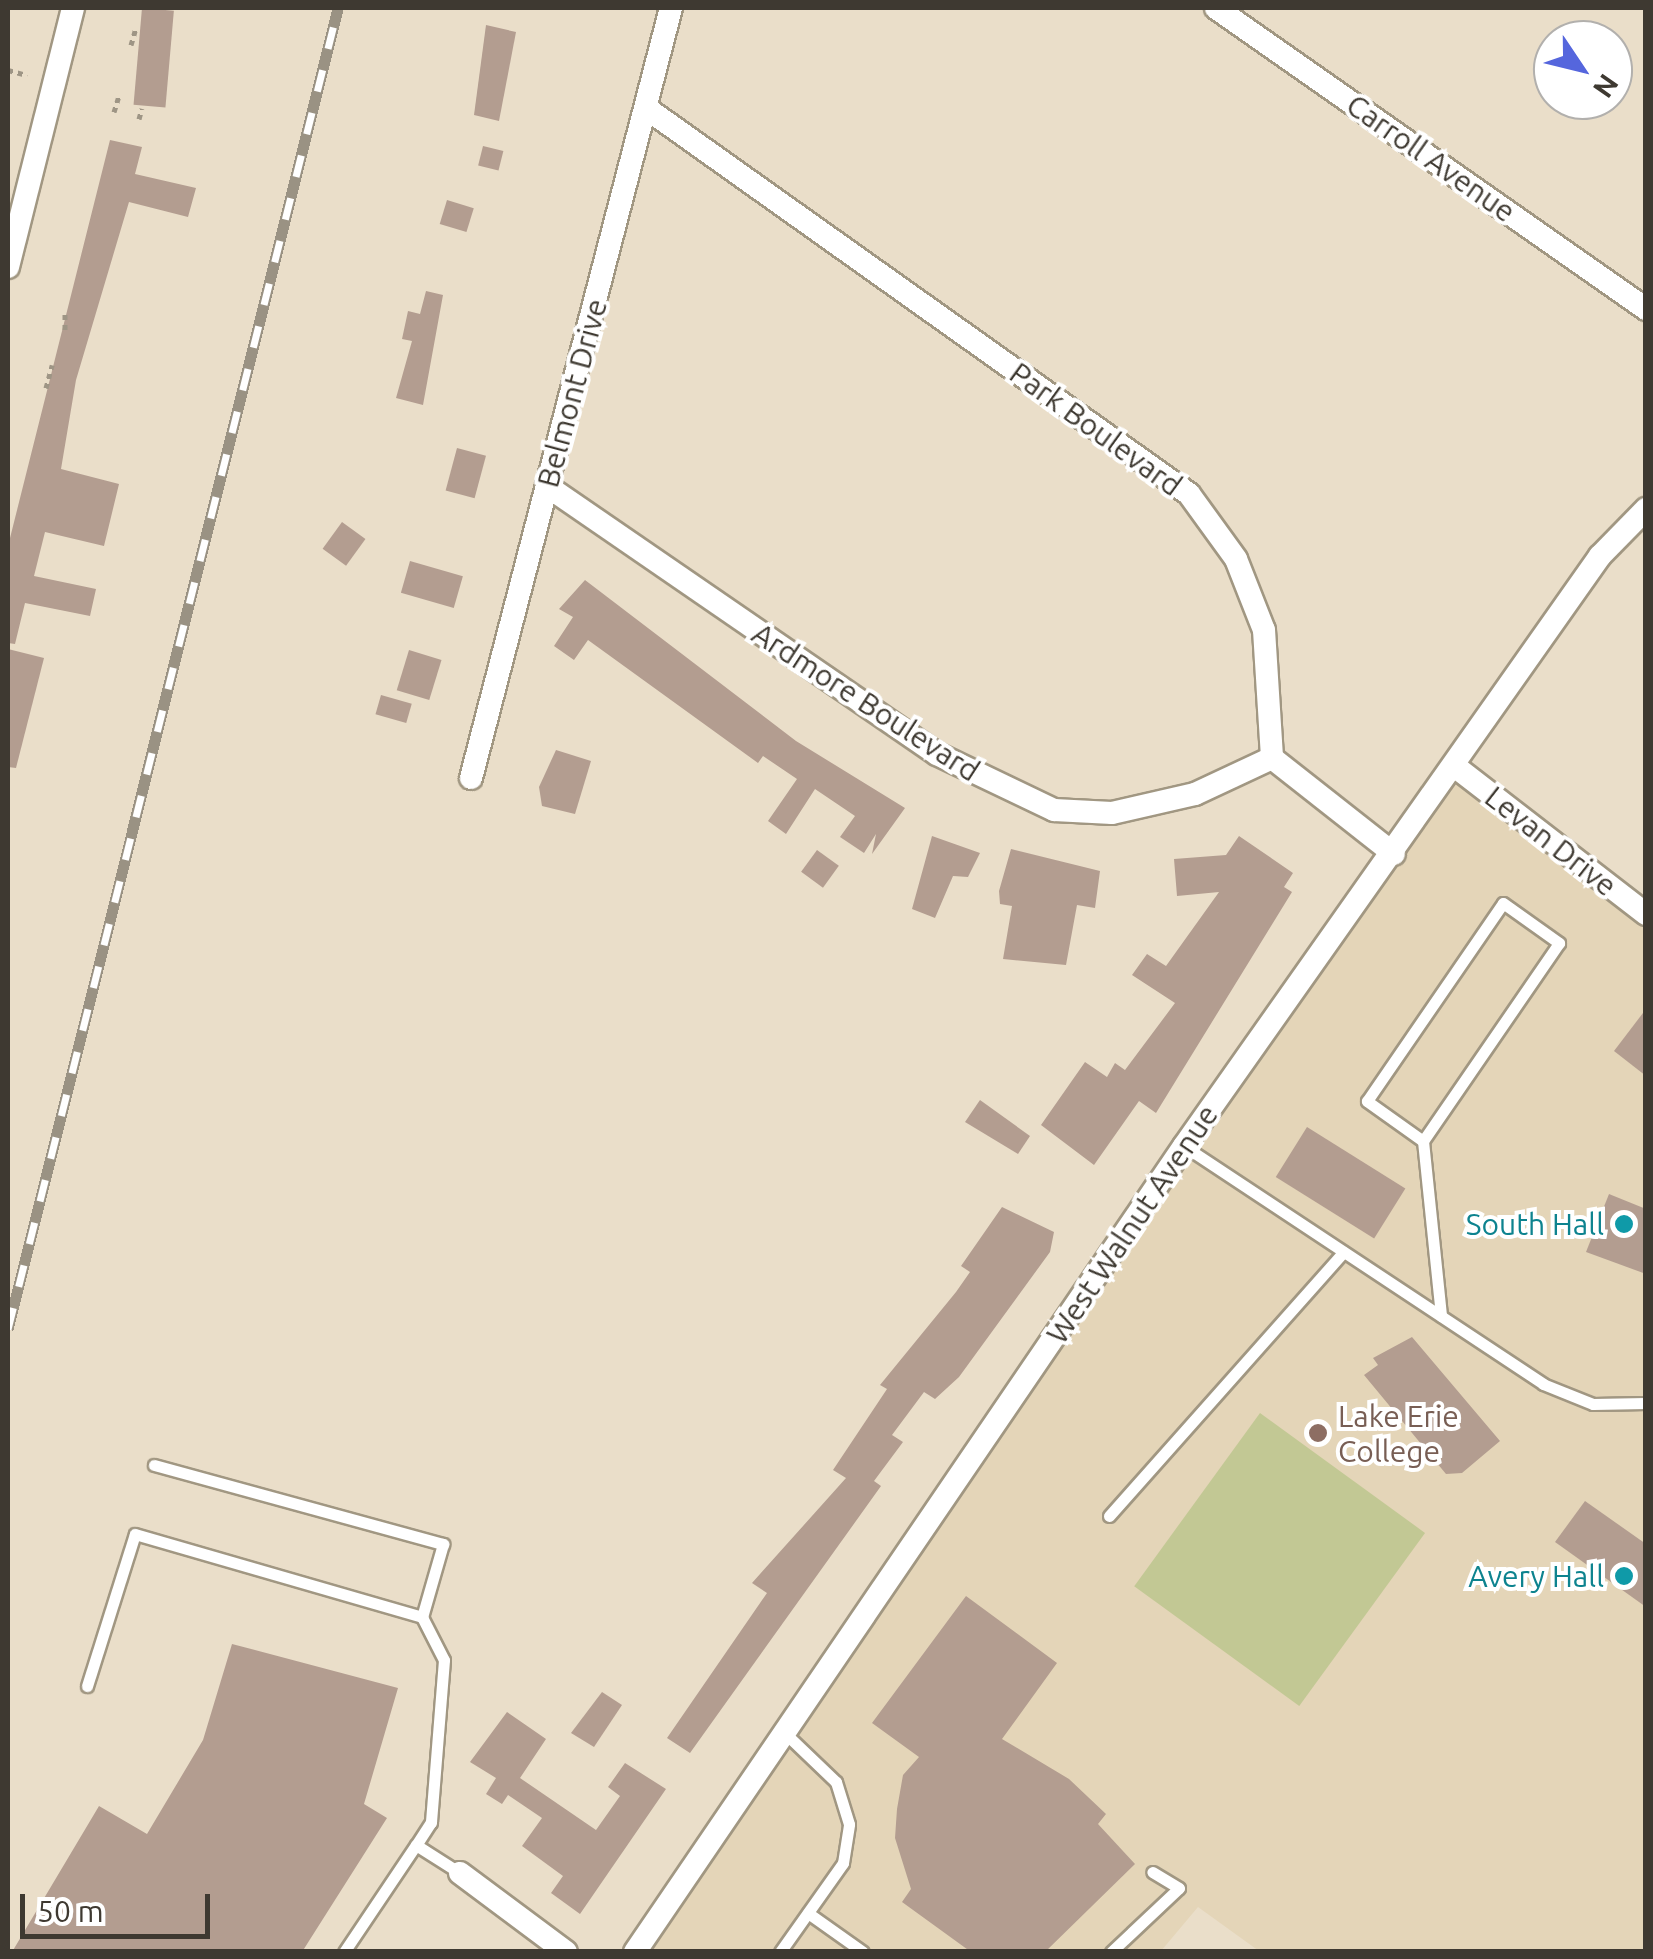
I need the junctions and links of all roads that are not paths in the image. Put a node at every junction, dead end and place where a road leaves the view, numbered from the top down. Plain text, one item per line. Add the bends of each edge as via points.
1 (74, 8) edge
2 (671, 8) edge
3 (1216, 8) edge
4 (646, 108) junction
5 (8, 267) edge
6 (1646, 309) edge
7 (547, 486) junction
8 (1646, 509) edge
9 (1272, 758) junction
10 (1457, 768) junction
11 (471, 778) dead end
12 (1394, 854) junction
13 (1646, 914) edge
14 (1423, 1140) junction
15 (1184, 1146) junction
16 (1344, 1252) junction
17 (1441, 1316) junction
18 (1646, 1402) edge
19 (154, 1465) dead end
20 (1109, 1516) dead end
21 (422, 1617) junction
22 (87, 1686) dead end
23 (787, 1735) junction
24 (416, 1845) junction
25 (1152, 1872) dead end
26 (460, 1874) joint
27 (808, 1913) junction
28 (344, 1952) edge
29 (566, 1952) edge
30 (635, 1952) edge
31 (780, 1952) edge
32 (864, 1952) edge
33 (1111, 1952) edge

1 - 5 street
2 - 4 street, Belmont Drive
3 - 6 street, Carroll Avenue
4 - 7 street, Belmont Drive
4 - 9 street, Park Boulevard via 1189,494 1236,558 1264,630
7 - 9 street, Ardmore Boulevard via 937,754 1054,810 1112,812 1195,794
7 - 11 street, Belmont Drive
8 - 10 street, West Walnut Avenue via 1600,556
9 - 12 street
10 - 12 street, West Walnut Avenue
10 - 13 street, Levan Drive
12 - 15 street, West Walnut Avenue
14 - 14 lane via 1558,943 1504,903 1367,1102
14 - 17 lane
15 - 16 lane
15 - 23 street, West Walnut Avenue
16 - 17 lane
16 - 20 lane
17 - 18 lane via 1543,1384 1593,1404
19 - 21 lane via 442,1544
21 - 22 lane via 135,1534
21 - 24 lane via 444,1660 431,1822
23 - 27 lane via 836,1782 849,1824 843,1864
23 - 30 street, West Walnut Avenue
24 - 26 lane
24 - 28 lane
25 - 33 lane via 1179,1888
26 - 29 street
27 - 31 lane
27 - 32 lane

